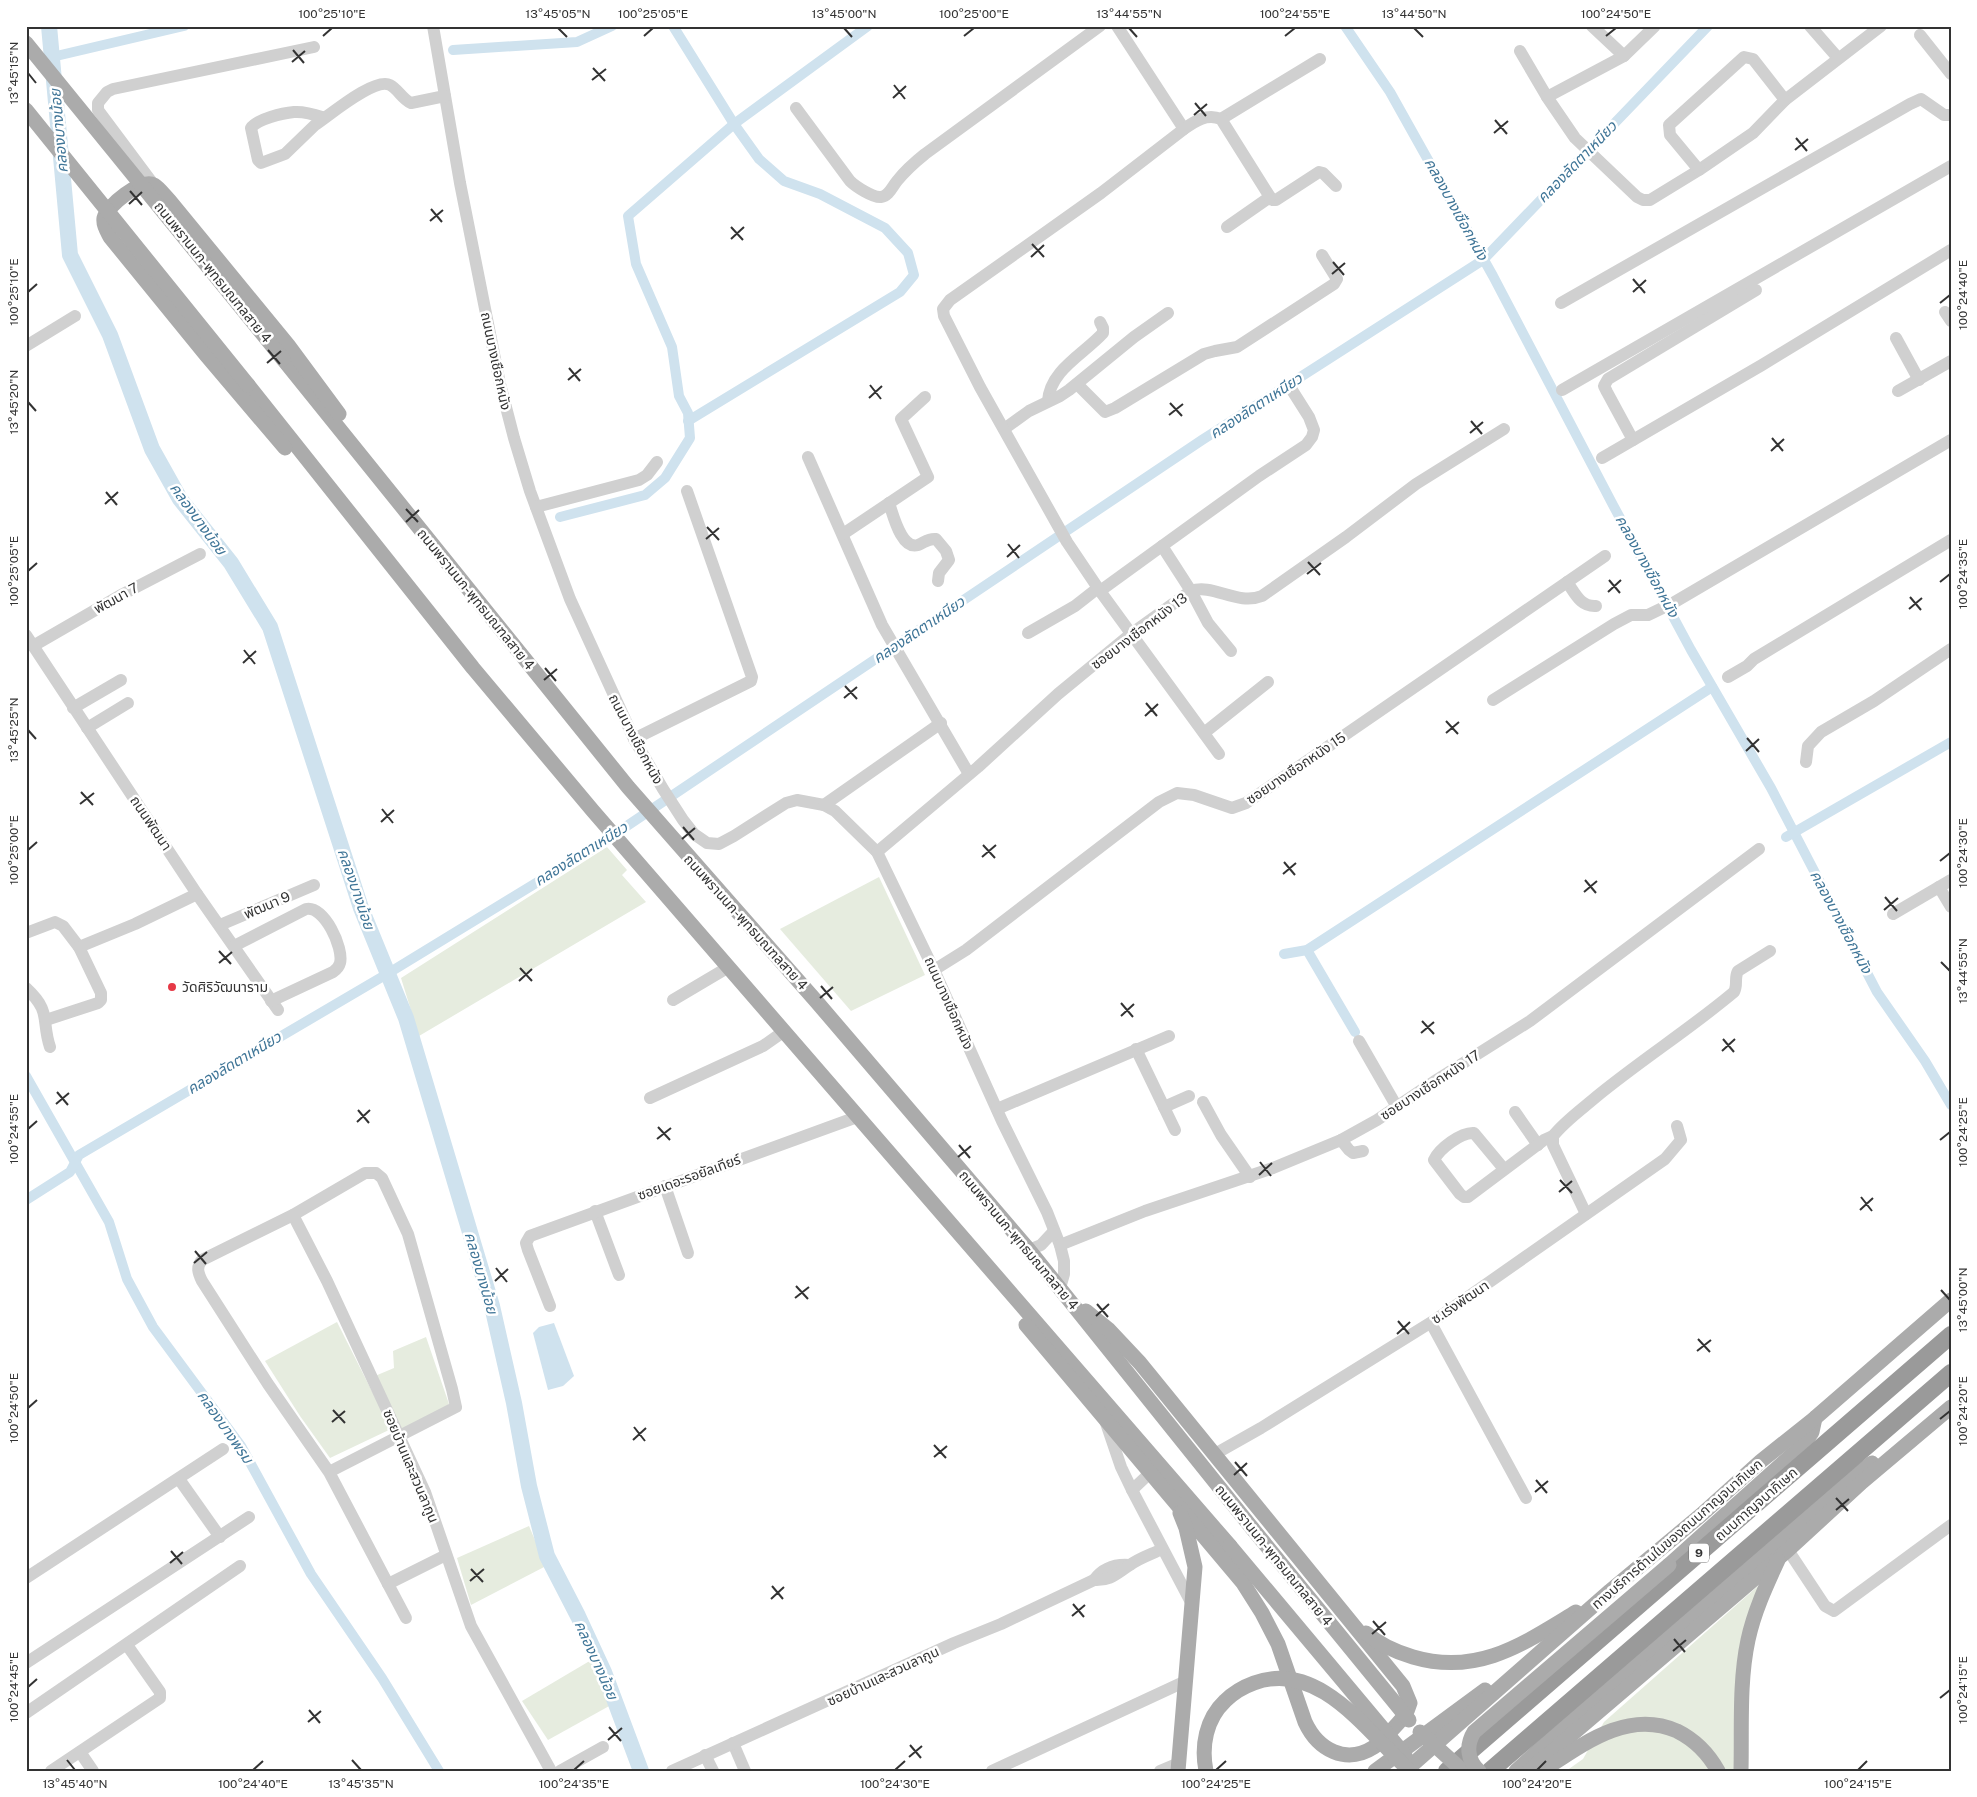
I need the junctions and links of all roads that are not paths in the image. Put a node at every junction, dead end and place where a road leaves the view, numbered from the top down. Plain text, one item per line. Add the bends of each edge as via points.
1 (433, 26) edge
2 (1100, 26) edge
3 (1117, 26) edge
4 (1592, 26) edge
5 (1655, 26) edge
6 (1810, 26) edge
7 (1881, 26) edge
8 (1920, 35) dead end
9 (26, 43) edge
10 (314, 47) dead end
11 (1520, 51) dead end
12 (1624, 56) junction
13 (1838, 58) junction
14 (1320, 59) dead end
15 (1951, 74) edge
16 (445, 96) junction
17 (1547, 98) junction
18 (1786, 100) junction
19 (796, 108) dead end
20 (26, 110) edge
21 (1951, 115) edge
22 (325, 118) junction
23 (1220, 120) junction
24 (1184, 129) junction
25 (1951, 166) edge
26 (1700, 170) junction
27 (154, 185) junction
28 (1336, 186) dead end
29 (1270, 197) junction
30 (1227, 227) dead end
31 (1951, 250) edge
32 (1322, 255) dead end
33 (1756, 290) dead end
34 (1561, 303) dead end
35 (1168, 313) dead end
36 (75, 316) dead end
37 (1100, 322) dead end
38 (1896, 338) dead end
39 (26, 346) edge
40 (1951, 361) edge
41 (1918, 380) junction
42 (1077, 384) junction
43 (1290, 387) dead end
44 (1562, 390) dead end
45 (1898, 391) dead end
46 (926, 397) dead end
47 (1048, 401) junction
48 (1004, 429) junction
49 (1504, 429) dead end
50 (1632, 440) junction
51 (1951, 440) edge
52 (808, 457) dead end
53 (1602, 458) dead end
54 (657, 462) dead end
55 (687, 491) dead end
56 (336, 496) junction
57 (889, 503) junction
58 (401, 506) junction
59 (536, 507) junction
60 (843, 534) junction
61 (1951, 540) edge
62 (1162, 546) junction
63 (200, 554) dead end
64 (1605, 556) dead end
65 (938, 581) dead end
66 (1567, 582) junction
67 (1099, 589) junction
68 (1191, 592) junction
69 (1596, 606) dead end
70 (1028, 633) dead end
71 (1131, 634) junction
72 (30, 641) edge
73 (1951, 649) edge
74 (1231, 651) dead end
75 (1728, 677) dead end
76 (121, 680) dead end
77 (1268, 682) dead end
78 (1493, 700) dead end
79 (128, 703) dead end
80 (74, 708) junction
81 (941, 723) junction
82 (87, 728) junction
83 (1204, 732) junction
84 (634, 739) junction
85 (1219, 754) dead end
86 (1806, 762) dead end
87 (969, 774) junction
88 (824, 805) junction
89 (1759, 848) dead end
90 (877, 852) junction
91 (1951, 880) edge
92 (314, 885) dead end
93 (1938, 887) junction
94 (197, 894) junction
95 (1951, 907) edge
96 (1893, 914) dead end
97 (220, 925) junction
98 (26, 933) edge
99 (234, 946) junction
100 (79, 947) junction
101 (1770, 951) dead end
102 (727, 968) junction
103 (934, 970) junction
104 (26, 988) edge
105 (673, 1000) dead end
106 (46, 1020) junction
107 (783, 1032) junction
108 (1168, 1036) dead end
109 (1359, 1041) dead end
110 (50, 1047) dead end
111 (1136, 1049) junction
112 (1189, 1096) dead end
113 (650, 1098) dead end
114 (1204, 1102) dead end
115 (1164, 1107) junction
116 (1397, 1107) junction
117 (997, 1109) junction
118 (1515, 1112) dead end
119 (857, 1117) junction
120 (1677, 1126) dead end
121 (1175, 1130) dead end
122 (1553, 1136) junction
123 (1341, 1140) junction
124 (1538, 1145) junction
125 (1363, 1151) dead end
126 (1504, 1170) junction
127 (1250, 1177) junction
128 (664, 1186) junction
129 (595, 1211) junction
130 (1586, 1214) junction
131 (293, 1215) junction
132 (1054, 1231) junction
133 (960, 1232) junction
134 (1060, 1245) junction
135 (1029, 1250) junction
136 (688, 1253) dead end
137 (619, 1275) dead end
138 (1060, 1288) junction
139 (1951, 1300) edge
140 (1073, 1304) junction
141 (550, 1306) dead end
142 (1431, 1323) junction
143 (1951, 1335) edge
144 (1951, 1373) edge
145 (1951, 1407) edge
146 (1815, 1418) junction
147 (1105, 1420) junction
148 (1919, 1433) junction
149 (399, 1436) junction
150 (223, 1449) dead end
151 (1215, 1454) junction
152 (329, 1472) junction
153 (1150, 1473) junction
154 (179, 1479) junction
155 (1132, 1490) junction
156 (1168, 1493) junction
157 (1526, 1498) dead end
158 (249, 1517) dead end
159 (1951, 1525) edge
160 (220, 1537) junction
161 (1162, 1549) junction
162 (1784, 1553) junction
163 (446, 1555) junction
164 (240, 1566) dead end
165 (26, 1578) edge
166 (388, 1584) junction
167 (1610, 1592) junction
168 (1193, 1606) junction
169 (1344, 1615) junction
170 (406, 1618) dead end
171 (127, 1645) junction
172 (1533, 1659) junction
173 (26, 1663) edge
174 (1186, 1681) junction
175 (26, 1712) edge
176 (1420, 1732) junction
177 (734, 1744) junction
178 (603, 1747) dead end
179 (80, 1752) junction
180 (705, 1755) junction
181 (1179, 1767) edge
182 (51, 1771) edge
183 (93, 1771) edge
184 (551, 1771) edge
185 (560, 1771) edge
186 (672, 1771) edge
187 (713, 1771) edge
188 (744, 1771) edge
189 (992, 1771) edge
190 (1160, 1771) edge
191 (1206, 1771) edge
192 (1375, 1771) edge
193 (1405, 1771) edge
194 (1410, 1771) edge
195 (1419, 1771) edge
196 (1447, 1771) edge
197 (1453, 1771) edge
198 (1463, 1771) edge
199 (1479, 1771) edge
200 (1490, 1771) edge
201 (1516, 1771) edge
202 (1529, 1771) edge
203 (1542, 1771) edge
204 (1718, 1771) edge
205 (1740, 1771) edge

1 - 16 street, ถนนบางเชือกหนัง
2 - 19 street via 925,154 882,197 856,187 850,181
3 - 24 street
4 - 12 street
5 - 12 street
6 - 13 street
7 - 13 street
8 - 15 street
9 - 58 main road, ถนนพรานนก-พุทธมณฑลสาย 4, bridge
10 - 27 street via 107,92 98,103 98,110
11 - 17 street
12 - 17 street
13 - 18 street
14 - 23 street
16 - 22 street via 411,103 386,84 356,95
16 - 59 street, ถนนบางเชือกหนัง via 500,384
17 - 26 street via 1575,138 1643,200 1650,200
18 - 26 street via 1753,133
18 - 26 street via 1753,59 1744,57 1669,125 1670,135
20 - 56 main road, ถนนพรานนก-พุทธมณฑลสาย 4, bridge
21 - 34 street via 1921,99 1910,104
22 - 22 street via 286,154 261,163 258,160 251,128 258,121 294,112
23 - 24 street via 1208,116
23 - 29 street
24 - 48 street via 946,304 944,316
25 - 44 street
27 - 56 main road via 133,189 105,215 103,221 110,237 298,462
27 - 58 main road via 288,345 374,460
28 - 29 street via 1320,172 1276,200
29 - 30 street
31 - 50 street
32 - 42 street via 1337,279 1334,284 1237,348 1204,354 1105,412
33 - 50 street via 1608,380 1604,386 1606,392
35 - 42 street
36 - 39 street
37 - 47 street via 1102,334 1058,375
38 - 41 street
40 - 41 street
41 - 45 street
42 - 47 street
43 - 62 street via 1314,430 1306,445
46 - 57 street via 902,419 928,477
47 - 48 street
48 - 67 street via 1067,542
49 - 68 street, ซอยบางเชือกหนัง 13 via 1416,484 1262,596 1247,600 1201,588
50 - 53 street
51 - 78 street via 1658,610 1648,615 1631,615 1614,624
52 - 60 street
54 - 59 street via 639,480
55 - 84 street via 752,678
56 - 102 main road, ถนนพรานนก-พุทธมณฑลสาย 4 via 473,668
57 - 60 street
57 - 65 street via 904,540 918,545 931,538 936,539 946,551 948,560 939,573
58 - 135 main road, ถนนพรานนก-พุทธมณฑลสาย 4 via 628,787
59 - 84 street, ถนนบางเชือกหนัง via 570,599
60 - 81 street via 891,642
61 - 75 street
62 - 67 street
62 - 68 street
63 - 72 street, พัฒนา 7
64 - 66 street, ซอยบางเชือกหนัง 15
66 - 69 street via 1579,601
66 - 103 street, ซอยบางเชือกหนัง 15 via 1246,803 1232,808 1194,794 1177,793 1159,802 966,950
67 - 70 street
67 - 71 street
68 - 71 street, ซอยบางเชือกหนัง 13
68 - 74 street via 1208,624
71 - 83 street
71 - 87 street, ซอยบางเชือกหนัง 13
72 - 80 street, ถนนพัฒนา
73 - 86 street via 1821,732 1808,746
76 - 80 street
77 - 83 street
79 - 82 street
80 - 82 street, ถนนพัฒนา
81 - 87 street
81 - 88 street
82 - 94 street, ถนนพัฒนา
83 - 85 street
84 - 88 street, ถนนบางเชือกหนัง via 675,809 694,834 707,843 719,844 786,803 797,800
87 - 90 street, ซอยบางเชือกหนัง 13
88 - 90 street, ถนนบางเชือกหนัง via 835,811
89 - 116 street, ซอยบางเชือกหนัง 17 via 1530,1021
90 - 103 street, ถนนบางเชือกหนัง
91 - 93 street
92 - 97 street, พัฒนา 9
93 - 95 street
93 - 96 street
94 - 97 street, ถนนพัฒนา
94 - 100 street
97 - 99 street, ถนนพัฒนา
98 - 100 street via 55,922 63,926
99 - 99 street, ถนนพัฒนา via 274,1006 340,965 339,947 324,917 314,909 306,909
100 - 106 street via 101,993 101,1000
101 - 122 street via 1738,971 1734,992 1705,1017 1625,1073
102 - 105 street
102 - 107 main road, ถนนพรานนก-พุทธมณฑลสาย 4
103 - 117 street, ถนนบางเชือกหนัง
104 - 106 street via 41,1005
106 - 110 street
107 - 113 street via 763,1046
107 - 119 main road, ถนนพรานนก-พุทธมณฑลสาย 4
108 - 111 street
109 - 116 street
111 - 115 street
111 - 117 street
112 - 115 street
114 - 127 street via 1221,1135
115 - 121 street
116 - 123 street, ซอยบางเชือกหนัง 17
117 - 132 street, ถนนบางเชือกหนัง
118 - 124 street
119 - 128 street, ซอยเดอะรอยัลเทียร์
119 - 133 main road, ถนนพรานนก-พุทธมณฑลสาย 4
120 - 130 street, ซ.เร่งพัฒนา via 1681,1140 1669,1155
122 - 124 street
122 - 130 street via 1553,1145
123 - 125 street via 1353,1153
123 - 127 street, ซอยบางเชือกหนัง 17
124 - 126 street
126 - 126 street via 1474,1133 1463,1134 1438,1153 1434,1160 1464,1197
127 - 134 street, ซอยบางเชือกหนัง 17 via 1145,1211
128 - 129 street, ซอยเดอะรอยัลเทียร์
128 - 136 street
129 - 137 street
129 - 141 street, ซอยเดอะรอยัลเทียร์ via 530,1236 526,1242
130 - 142 street, ซ.เร่งพัฒนา
131 - 149 street, ซอยบ้านและสวนลากูน
131 - 149 street via 364,1173 376,1173 386,1186 408,1234 456,1407
131 - 152 street via 202,1260 198,1274
132 - 134 street, ถนนบางเชือกหนัง
132 - 135 street via 1041,1245
133 - 147 main road via 1010,1305
133 - 195 main road, ถนนพรานนก-พุทธมณฑลสาย 4, bridge
134 - 138 street, ถนนบางเชือกหนัง via 1064,1261
135 - 138 main road, ถนนพรานนก-พุทธมณฑลสาย 4
138 - 140 main road, ถนนพรานนก-พุทธมณฑลสาย 4
139 - 146 main road, ทางบริการด้านในของถนนกาญจนาภิเษก
140 - 151 main road via 1096,1318 1123,1344
140 - 176 main road, ถนนพรานนก-พุทธมณฑลสาย 4, bridge
142 - 151 street, ซ.เร่งพัฒนา
142 - 157 street
143 - 196 highway, ถนนกาญจนาภิเษก / 9
144 - 200 highway, ถนนกาญจนาภิเษก / 9
145 - 148 main road
146 - 167 main road, ทางบริการด้านในของถนนกาญจนาภิเษก via 1760,1461 1701,1516
146 - 199 main road, bridge via 1812,1432 1804,1444 1474,1732 1468,1744 1469,1757
147 - 153 main road
147 - 155 street via 1120,1467
148 - 162 main road
148 - 201 main road via 1856,1474
149 - 152 street
149 - 163 street, ซอยบ้านและสวนลากูน via 425,1492
150 - 154 street
151 - 169 main road
152 - 166 street
153 - 155 street
153 - 156 main road
154 - 160 street
154 - 165 street
155 - 161 street
156 - 168 main road via 1179,1510 1191,1548 1195,1568
156 - 169 main road via 1253,1597 1278,1644 1313,1737 1329,1751 1351,1755 1376,1746 1403,1718 1410,1703 1404,1686
158 - 160 street
159 - 162 street via 1834,1611 1825,1606
160 - 173 street
161 - 168 street
161 - 177 street, ซอยบ้านและสวนลากูน via 1129,1565 1116,1565 1102,1571 1094,1580 1001,1624
162 - 202 main road
162 - 205 main road via 1763,1594 1748,1640
163 - 166 street
163 - 184 street, ซอยบ้านและสวนลากูน via 471,1626
164 - 171 street
166 - 170 street
167 - 169 main road via 1509,1650 1464,1663 1444,1663 1403,1654 1372,1638
167 - 172 main road, ทางบริการด้านในของถนนกาญจนาภิเษก
168 - 174 main road
171 - 175 street
171 - 179 street via 160,1692 160,1698
172 - 192 main road via 1477,1695
172 - 193 main road, ทางบริการด้านในของถนนกาญจนาภิเษก
174 - 181 main road
174 - 189 street
176 - 197 main road, ถนนพรานนก-พุทธมณฑลสาย 4, bridge
176 - 198 main road, bridge
177 - 180 street, ซอยบ้านและสวนลากูน
177 - 188 street
178 - 185 street
179 - 182 street
179 - 183 street
180 - 186 street, ซอยบ้านและสวนลากูน
180 - 187 street
181 - 190 street
191 - 194 main road, bridge via 1206,1736 1218,1709 1231,1695 1250,1684 1283,1678 1306,1683 1333,1697
203 - 204 main road via 1606,1732 1642,1724 1666,1727 1688,1737 1704,1750

